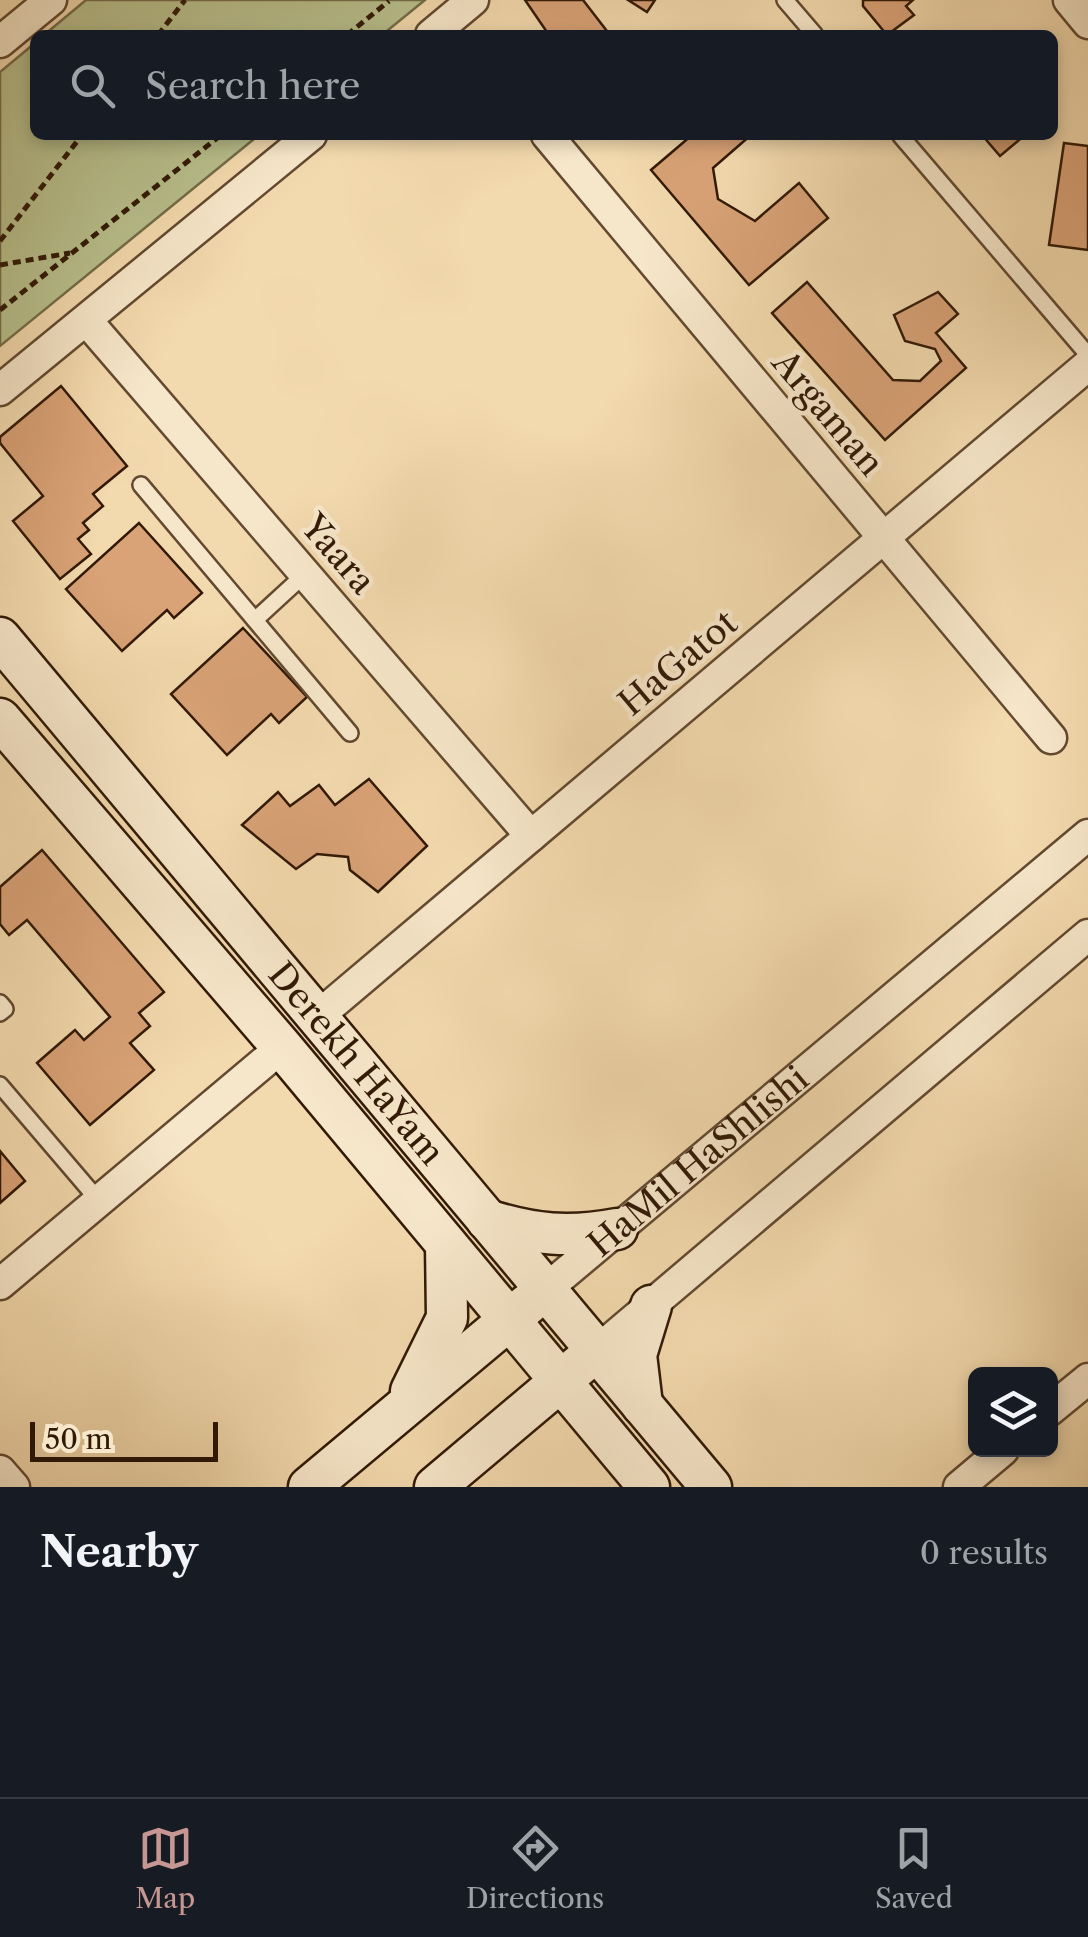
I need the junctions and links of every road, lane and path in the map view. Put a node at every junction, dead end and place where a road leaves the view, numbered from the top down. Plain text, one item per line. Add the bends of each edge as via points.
1 (51, 0) edge
2 (185, 0) edge
3 (786, 0) edge
4 (1069, 0) edge
5 (390, 2) edge
6 (1088, 23) edge
7 (162, 30) edge
8 (354, 30) edge
9 (811, 30) edge
10 (0, 42) edge
11 (78, 140) edge
12 (215, 140) edge
13 (305, 140) edge
14 (552, 140) edge
15 (904, 140) edge
16 (0, 241) edge
17 (73, 252) junction
18 (0, 265) edge
19 (0, 310) edge
20 (86, 321) junction
21 (1088, 355) edge
22 (1088, 365) edge
23 (0, 390) edge
24 (141, 485) dead end
25 (884, 538) junction
26 (305, 574) junction
27 (255, 620) junction
28 (0, 638) edge
29 (0, 720) edge
30 (350, 733) dead end
31 (1051, 738) dead end
32 (1088, 835) edge
33 (532, 836) junction
34 (1088, 935) edge
35 (0, 1003) edge
36 (0, 1014) edge
37 (317, 1017) junction
38 (282, 1047) junction
39 (0, 1085) edge
40 (99, 1200) junction
41 (487, 1220) junction
42 (618, 1229) junction
43 (446, 1244) junction
44 (0, 1284) edge
45 (545, 1290) junction
46 (651, 1306) junction
47 (510, 1319) junction
48 (597, 1351) junction
49 (1088, 1379) edge
50 (561, 1381) junction
51 (1058, 1403) edge
52 (642, 1405) junction
53 (401, 1410) junction
54 (504, 1429) junction
55 (601, 1429) junction
56 (994, 1457) edge
57 (0, 1471) edge
58 (14, 1487) edge
59 (309, 1487) edge
60 (434, 1487) edge
61 (650, 1487) edge
62 (711, 1487) edge
63 (958, 1487) edge

1 - 10 street
2 - 7 path
3 - 9 lane
4 - 6 street
5 - 8 path
11 - 16 path
12 - 17 path
13 - 20 street
14 - 25 street, Argaman
15 - 21 lane
17 - 18 path
17 - 19 path
20 - 23 street
20 - 26 street, Yaara
22 - 25 street, HaGatot
24 - 27 lane
25 - 31 street, Argaman
25 - 33 street, HaGatot
26 - 27 lane
26 - 33 street, Yaara
27 - 30 lane
28 - 37 street, Derekh HaYam
29 - 38 street, Derekh HaYam
32 - 42 street, HaMil HaShlishi
33 - 37 street, HaGatot
34 - 46 street
35 - 36 lane
37 - 41 street, Derekh HaYam
38 - 40 street
38 - 43 street, Derekh HaYam
39 - 40 lane
40 - 44 street
41 - 42 street via 539,1236
41 - 45 street, Derekh HaYam
42 - 45 street, HaMil HaShlishi
43 - 47 street, Derekh HaYam
43 - 53 street via 447,1318
45 - 47 street, HaMil HaShlishi
45 - 48 street, Derekh HaYam
46 - 48 street
46 - 52 street via 636,1356
47 - 50 street, Derekh HaYam
47 - 53 street, HaMil HaShlishi
48 - 50 street
48 - 52 street, Derekh HaYam
49 - 51 street
50 - 54 street
50 - 55 street, Derekh HaYam
52 - 62 street, Derekh HaYam
53 - 59 street, HaMil HaShlishi
54 - 55 street
54 - 60 street
55 - 61 street, Derekh HaYam
56 - 63 street
57 - 58 street

